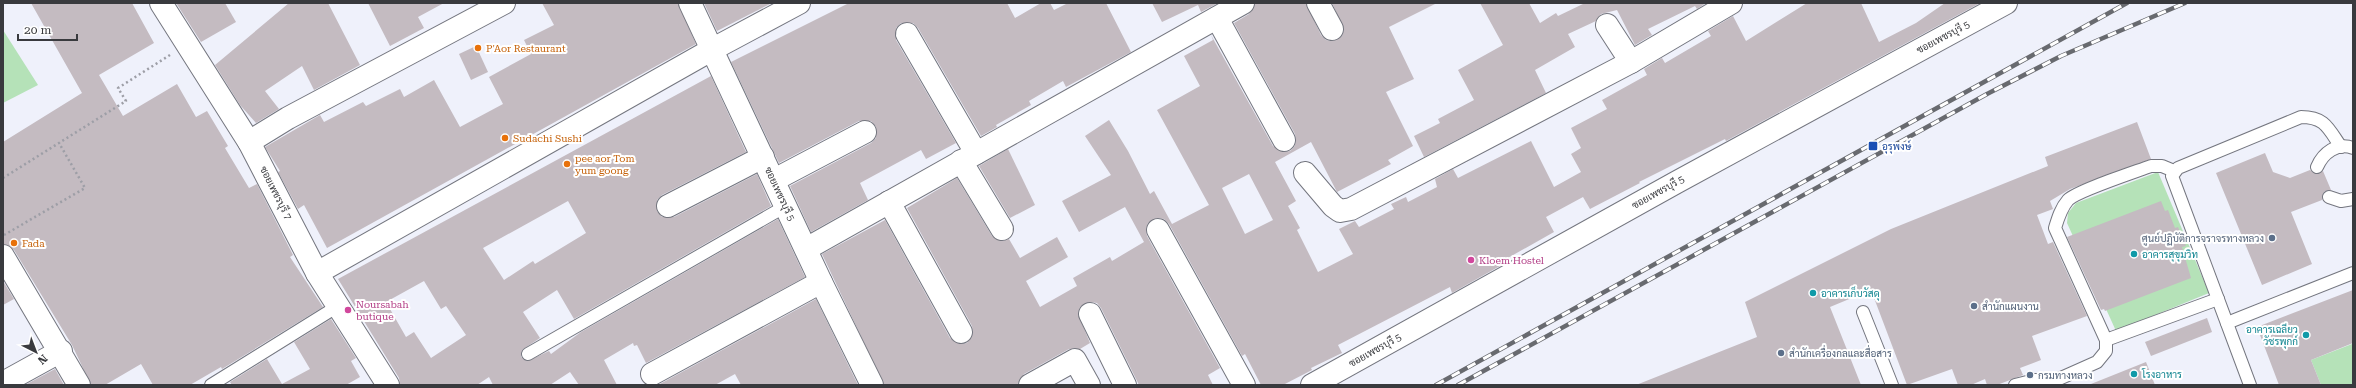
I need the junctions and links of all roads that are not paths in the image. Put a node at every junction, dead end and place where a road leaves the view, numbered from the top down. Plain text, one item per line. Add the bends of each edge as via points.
1 (161, 3) edge
2 (504, 3) edge
3 (690, 3) edge
4 (799, 3) edge
5 (1243, 3) edge
6 (1318, 3) edge
7 (1731, 3) edge
8 (2006, 3) edge
9 (1217, 18) junction
10 (1607, 25) dead end
11 (1332, 29) dead end
12 (907, 34) dead end
13 (713, 49) junction
14 (1631, 62) junction
15 (865, 132) dead end
16 (1284, 140) dead end
17 (249, 142) junction
18 (2341, 147) junction
19 (2353, 148) edge
20 (762, 157) junction
21 (969, 157) junction
22 (2317, 167) dead end
23 (2174, 171) junction
24 (1305, 174) dead end
25 (774, 180) junction
26 (2329, 197) dead end
27 (2353, 199) edge
28 (889, 202) junction
29 (668, 206) dead end
30 (786, 206) junction
31 (1002, 229) dead end
32 (1158, 230) dead end
33 (806, 249) junction
34 (3, 256) edge
35 (317, 273) junction
36 (2353, 274) edge
37 (821, 282) junction
38 (2218, 299) junction
39 (338, 306) junction
40 (1863, 312) dead end
41 (1090, 314) dead end
42 (2227, 323) junction
43 (961, 332) dead end
44 (2106, 340) junction
45 (61, 351) junction
46 (528, 354) dead end
47 (652, 374) dead end
48 (3, 383) edge
49 (381, 383) edge
50 (79, 385) edge
51 (211, 385) edge
52 (872, 385) edge
53 (1030, 385) edge
54 (1089, 385) edge
55 (1124, 385) edge
56 (1244, 385) edge
57 (1312, 385) edge
58 (1892, 385) edge
59 (2015, 385) edge
60 (2250, 385) edge

1 - 17 street, ซอยเพชรบุรี 7
2 - 17 street via 288,118
3 - 13 street, ซอยเพชรบุรี 5
4 - 13 street
5 - 9 street
6 - 11 street
7 - 14 street
8 - 57 street, ซอยเพชรบุรี 5 via 1663,189
9 - 16 street
9 - 21 street
10 - 14 street
12 - 21 street
13 - 20 street, ซอยเพชรบุรี 5
13 - 35 street
14 - 24 street via 1351,209 1340,211 1333,206
15 - 25 street
17 - 35 street, ซอยเพชรบุรี 7
18 - 19 lane
18 - 22 lane via 2325,154
18 - 23 lane via 2324,123 2315,117 2301,117
20 - 25 street, ซอยเพชรบุรี 5
20 - 29 street
21 - 28 street
21 - 31 street
23 - 38 lane via 2172,176
23 - 44 lane via 2162,166 2151,166 2068,200 2060,213 2055,228
25 - 30 street, ซอยเพชรบุรี 5
26 - 27 lane via 2341,201
28 - 33 street
28 - 43 street
30 - 33 street, ซอยเพชรบุรี 5
30 - 46 lane
32 - 56 street
33 - 37 street, ซอยเพชรบุรี 5
34 - 45 street
35 - 39 street, ซอยเพชรบุรี 7
36 - 42 lane
37 - 47 street
37 - 52 street, ซอยเพชรบุรี 5
38 - 42 lane
38 - 44 lane
39 - 49 street, ซอยเพชรบุรี 7
39 - 51 lane
40 - 58 lane
41 - 55 street
42 - 60 lane
44 - 59 lane via 2106,351 2096,362 2052,382 2035,380
45 - 48 street
45 - 50 street
53 - 54 street via 1075,360

